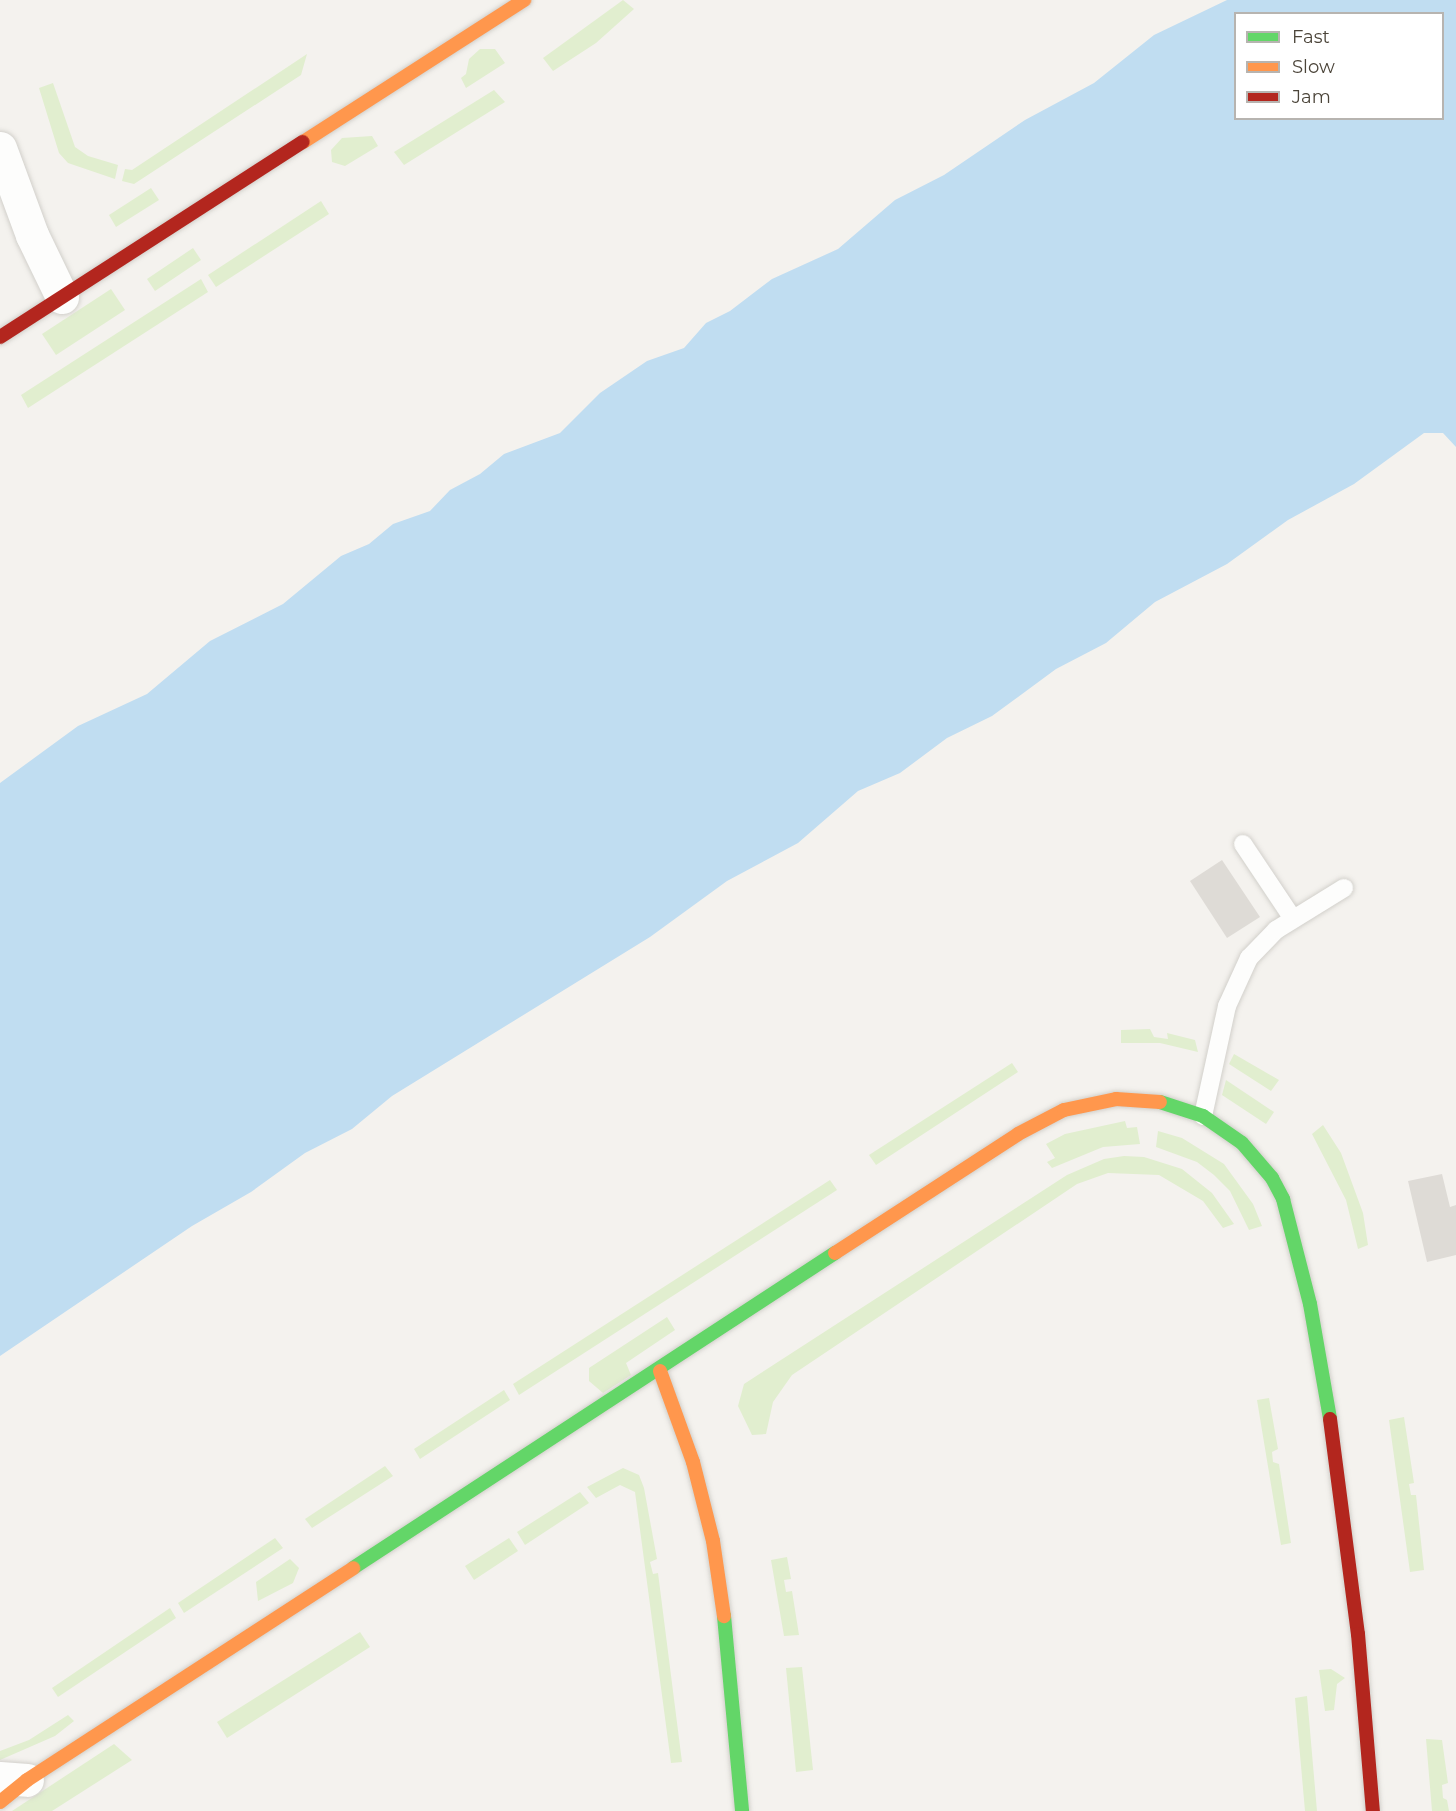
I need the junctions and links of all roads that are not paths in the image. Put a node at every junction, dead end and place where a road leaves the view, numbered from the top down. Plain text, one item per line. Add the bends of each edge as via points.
1 (524, 0) edge
2 (0, 148) edge
3 (62, 297) junction
4 (0, 337) edge
5 (1243, 844) dead end
6 (1344, 888) dead end
7 (1293, 919) junction
8 (1203, 1116) junction
9 (660, 1371) junction
10 (9, 1783) edge
11 (0, 1802) edge
12 (742, 1811) edge
13 (1373, 1811) edge

1 - 3 street
2 - 3 street via 32,235
3 - 4 street
5 - 7 lane
6 - 7 lane
7 - 8 lane via 1261,942 1239,974 1220,1035
8 - 9 street via 1167,1103 1116,1099 1081,1105 1040,1121
8 - 13 street via 1242,1143 1258,1160 1283,1198 1293,1227 1325,1386 1341,1492
9 - 10 street
9 - 12 street via 693,1462 713,1541
10 - 11 street

